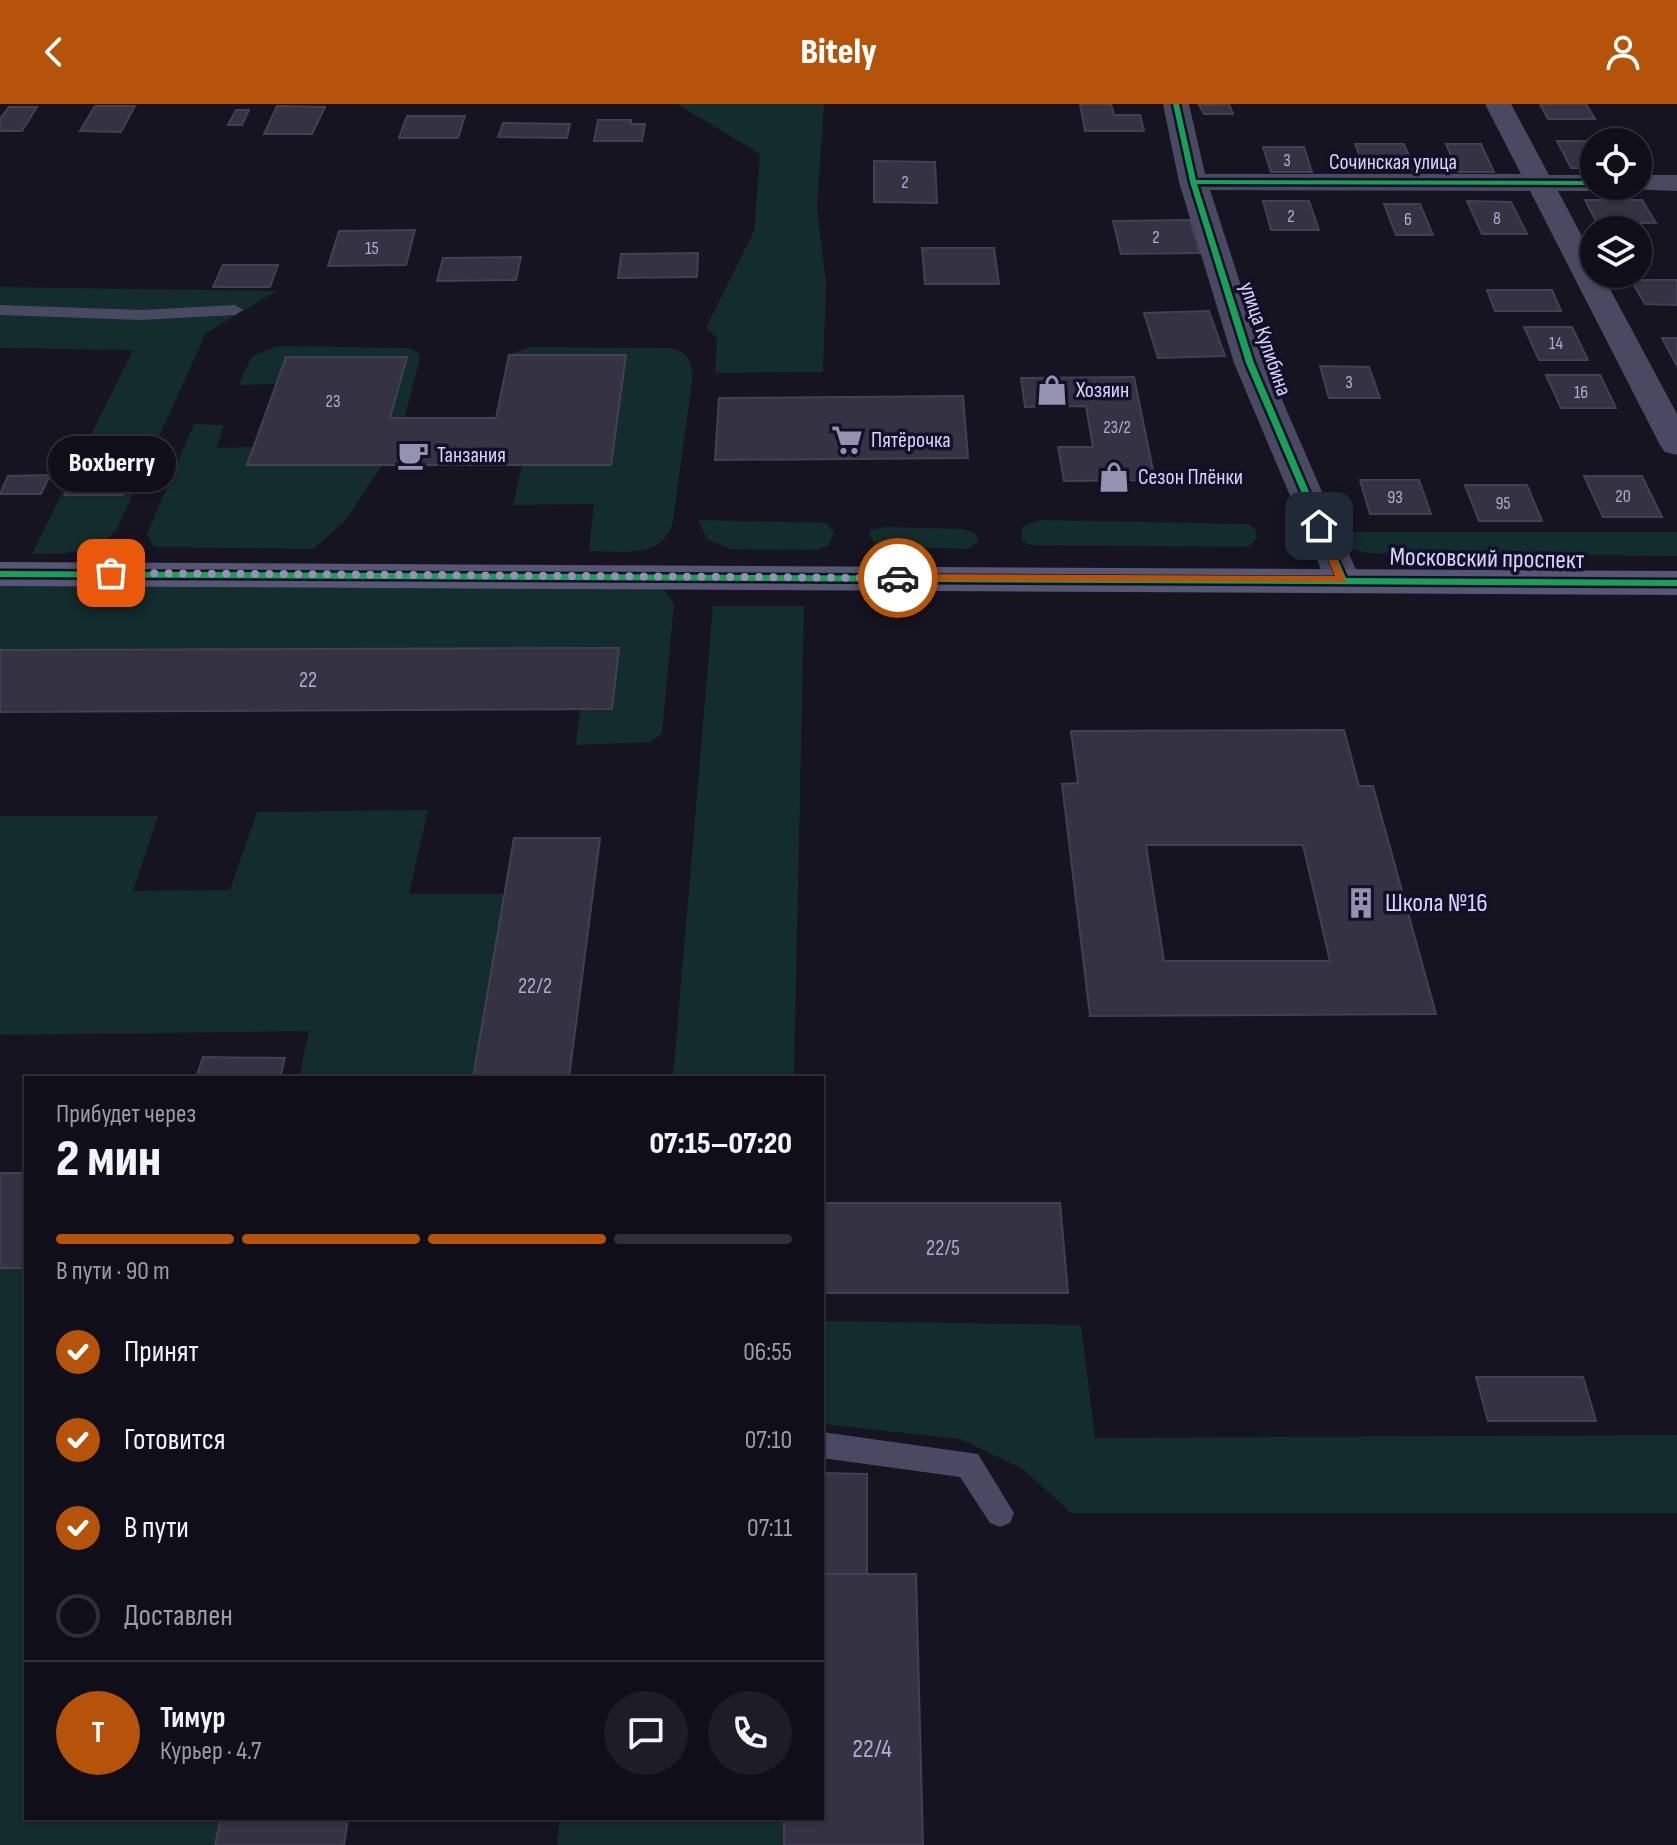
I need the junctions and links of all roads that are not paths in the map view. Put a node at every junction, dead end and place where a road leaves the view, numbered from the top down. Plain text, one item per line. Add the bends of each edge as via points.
1 (1176, 104) edge
2 (1498, 104) edge
3 (1193, 182) junction
4 (1537, 182) junction
5 (1580, 183) edge
6 (1652, 183) edge
7 (1677, 183) edge
8 (0, 310) edge
9 (235, 310) dead end
10 (1677, 445) edge
11 (0, 574) edge
12 (1342, 579) junction
13 (1677, 583) edge
14 (824, 1445) edge
15 (1000, 1513) dead end

1 - 3 street, улица Кулибина
2 - 4 street
3 - 4 street, Сочинская улица
3 - 12 street, улица Кулибина via 1261,394
4 - 5 street, Сочинская улица
4 - 10 street
6 - 7 street
8 - 9 lane via 141,315
11 - 12 street, Московский проспект
12 - 13 street, Московский проспект
14 - 15 lane via 968,1464

